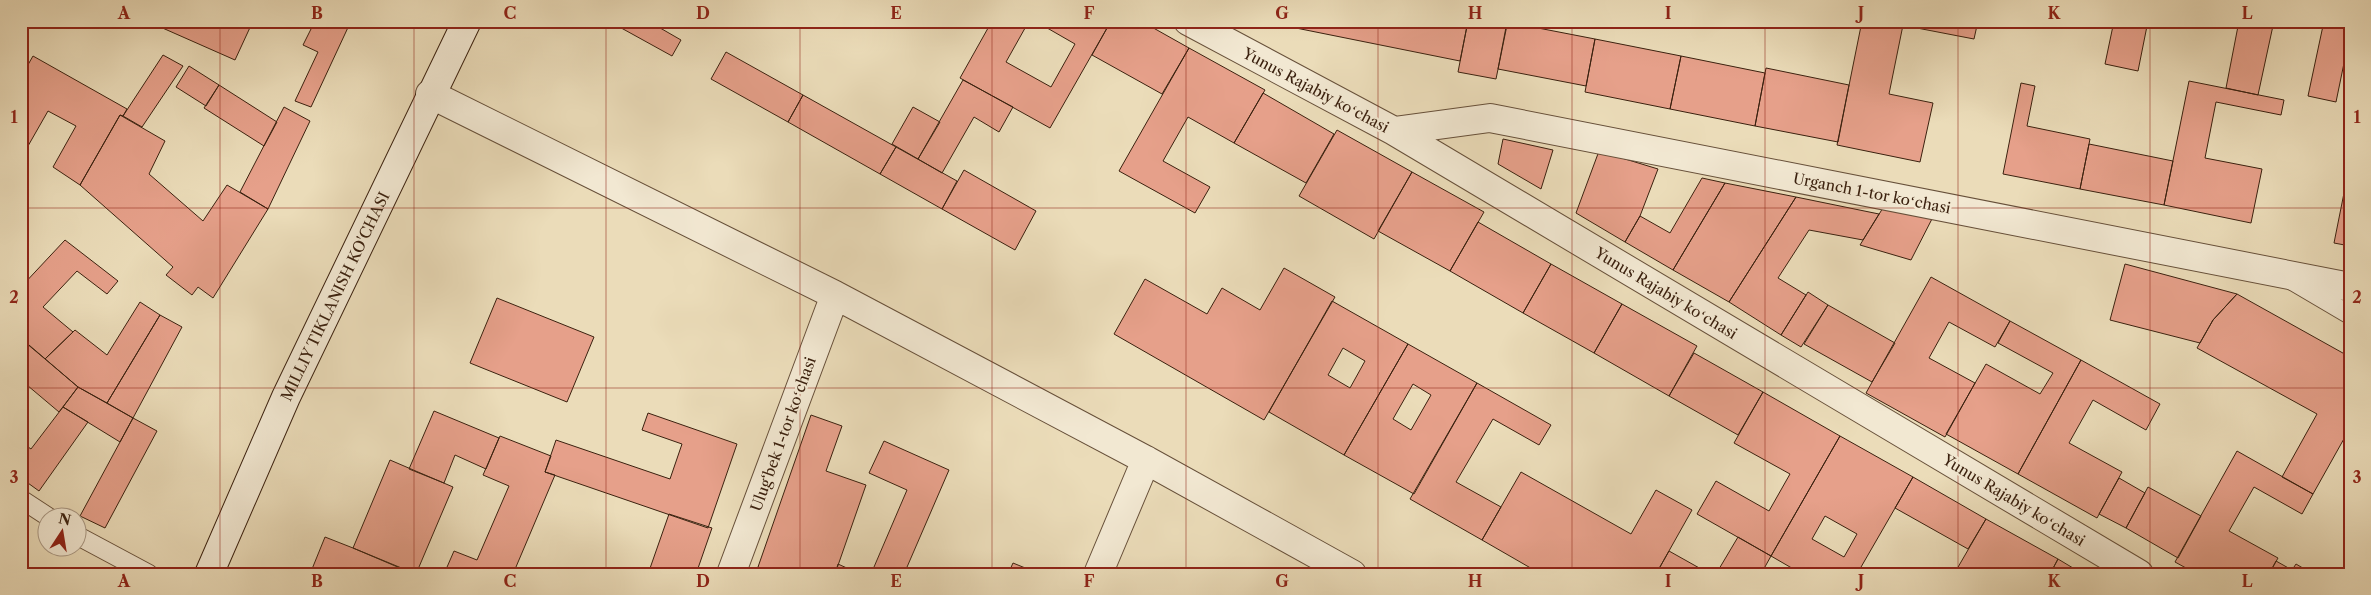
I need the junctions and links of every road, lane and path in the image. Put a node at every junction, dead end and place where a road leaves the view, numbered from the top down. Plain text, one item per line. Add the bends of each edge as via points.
1 (467, 21) edge
2 (1188, 21) edge
3 (430, 94) junction
4 (1394, 131) junction
5 (2278, 273) junction
6 (2350, 287) edge
7 (835, 295) junction
8 (2350, 315) edge
9 (1146, 460) junction
10 (21, 499) edge
11 (38, 510) edge
12 (88, 541) edge
13 (149, 574) edge
14 (209, 574) edge
15 (731, 574) edge
16 (1098, 574) edge
17 (1352, 574) edge
18 (2139, 574) edge

1 - 3 street, MILLIY TIKLANISH KO'CHASI
2 - 4 street, Yunus Rajabiy koʻchasi
3 - 7 street
3 - 14 street, MILLIY TIKLANISH KO'CHASI via 286,397
4 - 5 street, Urganch 1-tor koʻchasi via 1490,118
4 - 18 street, Yunus Rajabiy koʻchasi
5 - 6 street, Urganch 1-tor koʻchasi
5 - 8 lane
7 - 9 street
7 - 15 street, Ulug‘bek 1-tor koʻchasi
9 - 16 street
9 - 17 street
10 - 11 lane
12 - 13 lane

